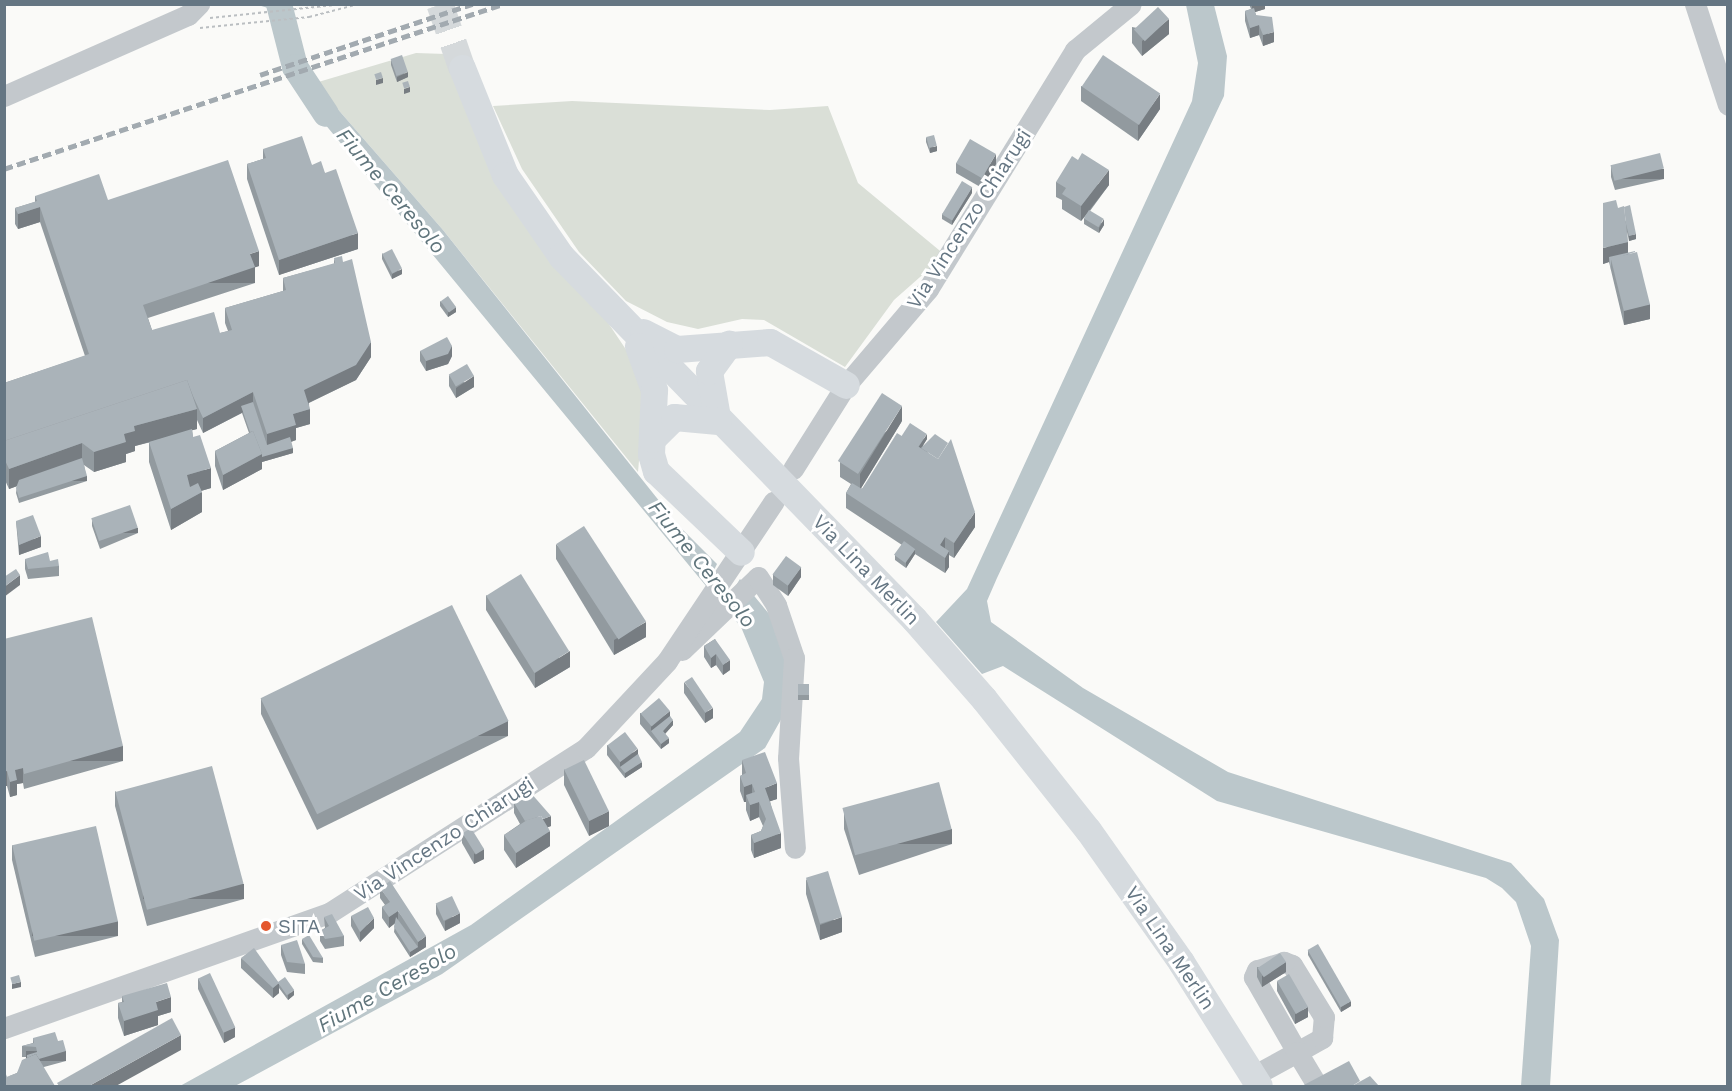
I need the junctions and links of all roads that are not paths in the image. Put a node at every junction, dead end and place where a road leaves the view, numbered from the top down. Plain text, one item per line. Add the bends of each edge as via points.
1 (1131, 4) edge
2 (1695, 4) edge
3 (196, 8) edge
4 (462, 68) tunnel mouth
5 (4, 96) edge
6 (1728, 105) edge
7 (617, 315) junction
8 (729, 343) junction
9 (846, 386) junction
10 (718, 422) junction
11 (652, 439) junction
12 (780, 469) junction
13 (774, 501) dead end
14 (741, 552) junction
15 (706, 619) junction
16 (795, 848) dead end
17 (4, 1028) edge
18 (1256, 1081) edge
19 (1316, 1084) edge

1 - 9 street, Via Vincenzo Chiarugi via 1075,50 928,289
2 - 6 street
3 - 5 street
4 - 7 main road, Via Lina Merlin via 512,185 561,255
7 - 8 main road via 677,349
7 - 10 main road, Via Lina Merlin
7 - 11 main road via 648,368 654,390
8 - 9 main road via 770,342
8 - 10 main road via 709,371 707,387
9 - 12 street, Via Vincenzo Chiarugi
10 - 11 main road via 674,417
10 - 12 main road, Via Lina Merlin
11 - 14 main road via 656,471
12 - 18 main road, Via Lina Merlin via 803,506 914,619 1053,783 1181,962
13 - 14 street, Via Vincenzo Chiarugi
14 - 15 street, Via Vincenzo Chiarugi
15 - 16 street via 758,577 776,605 794,658 788,758
15 - 17 street, Via Vincenzo Chiarugi via 586,748 329,913
18 - 19 street via 1298,1053

